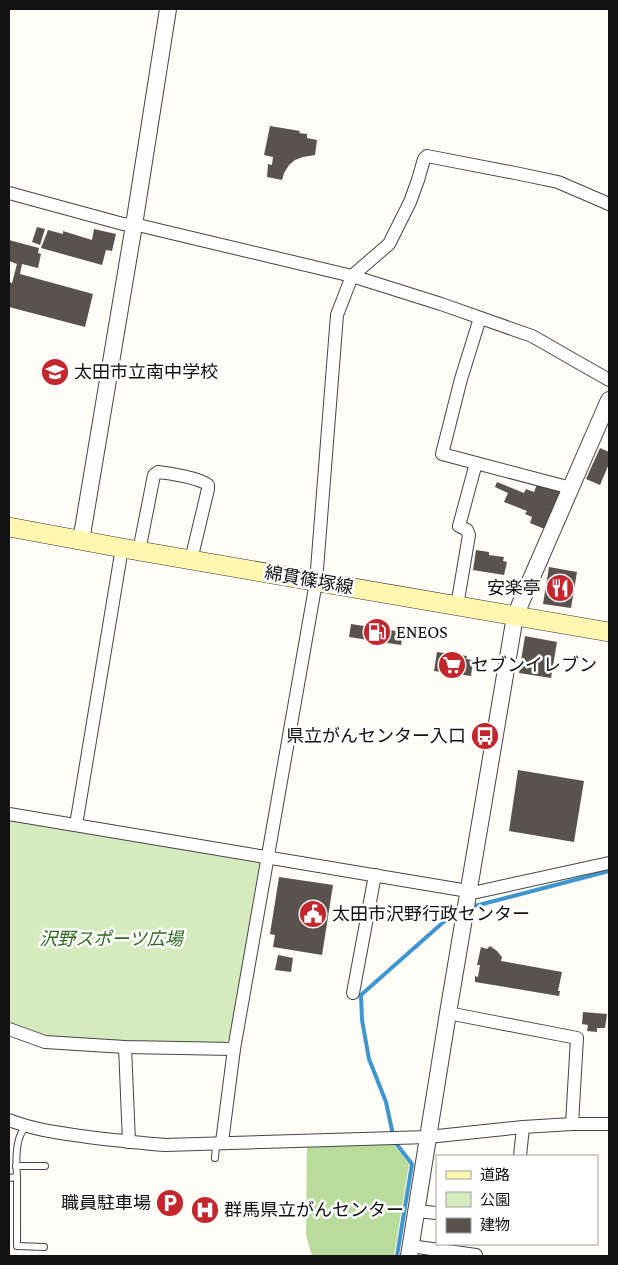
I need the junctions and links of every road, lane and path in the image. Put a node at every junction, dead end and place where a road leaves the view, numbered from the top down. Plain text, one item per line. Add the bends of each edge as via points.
1 (168, 9) edge
2 (9, 193) edge
3 (609, 204) edge
4 (134, 225) junction
5 (352, 276) junction
6 (480, 318) junction
7 (609, 380) edge
8 (609, 400) edge
9 (476, 463) junction
10 (571, 488) junction
11 (9, 527) edge
12 (81, 541) junction
13 (130, 550) junction
14 (191, 560) junction
15 (316, 582) junction
16 (457, 606) junction
17 (515, 616) junction
18 (609, 632) edge
19 (9, 814) edge
20 (76, 825) junction
21 (268, 858) junction
22 (609, 862) edge
23 (375, 875) junction
24 (468, 891) junction
25 (353, 993) dead end
26 (448, 1014) junction
27 (9, 1029) edge
28 (125, 1047) junction
29 (234, 1049) junction
30 (9, 1120) edge
31 (572, 1124) junction
32 (609, 1124) edge
33 (26, 1127) junction
34 (523, 1127) junction
35 (428, 1137) junction
36 (129, 1142) junction
37 (222, 1142) junction
38 (520, 1155) edge
39 (215, 1158) dead end
40 (16, 1166) junction
41 (45, 1166) dead end
42 (9, 1178) edge
43 (16, 1178) junction
44 (416, 1211) junction
45 (436, 1213) edge
46 (44, 1247) dead end
47 (409, 1251) edge
48 (476, 1255) dead end

1 - 4 street
2 - 4 street
3 - 5 street via 558,182 427,156 410,202 389,244
4 - 5 street
4 - 12 street
5 - 6 street
5 - 15 street via 337,315
6 - 7 street via 532,336
6 - 9 street via 442,454
8 - 10 street
9 - 10 street
9 - 16 street via 459,526 469,535
10 - 17 street
11 - 12 main road, 綿貫篠塚線
12 - 13 main road, 綿貫篠塚線
13 - 14 main road, 綿貫篠塚線
13 - 14 street via 154,475 166,473 202,480 208,485
13 - 20 street
14 - 15 main road, 綿貫篠塚線
15 - 16 main road, 綿貫篠塚線
15 - 21 street
16 - 17 main road, 綿貫篠塚線
17 - 18 main road, 綿貫篠塚線
17 - 24 street
19 - 20 street
20 - 21 street
21 - 23 street
21 - 29 street
22 - 24 street via 478,892
23 - 24 street
23 - 25 street
24 - 26 street
26 - 31 street via 577,1038
26 - 35 street
27 - 28 street via 45,1042
28 - 29 street
28 - 36 street
29 - 37 street
30 - 33 street
31 - 32 street
31 - 34 street
33 - 36 street
33 - 40 lane via 22,1130
34 - 35 street
34 - 38 street
35 - 37 street
35 - 44 street
36 - 37 street
37 - 39 lane via 216,1146
40 - 41 lane
40 - 43 lane
42 - 43 lane
43 - 46 lane via 18,1246
44 - 45 street
44 - 47 street
47 - 48 street

